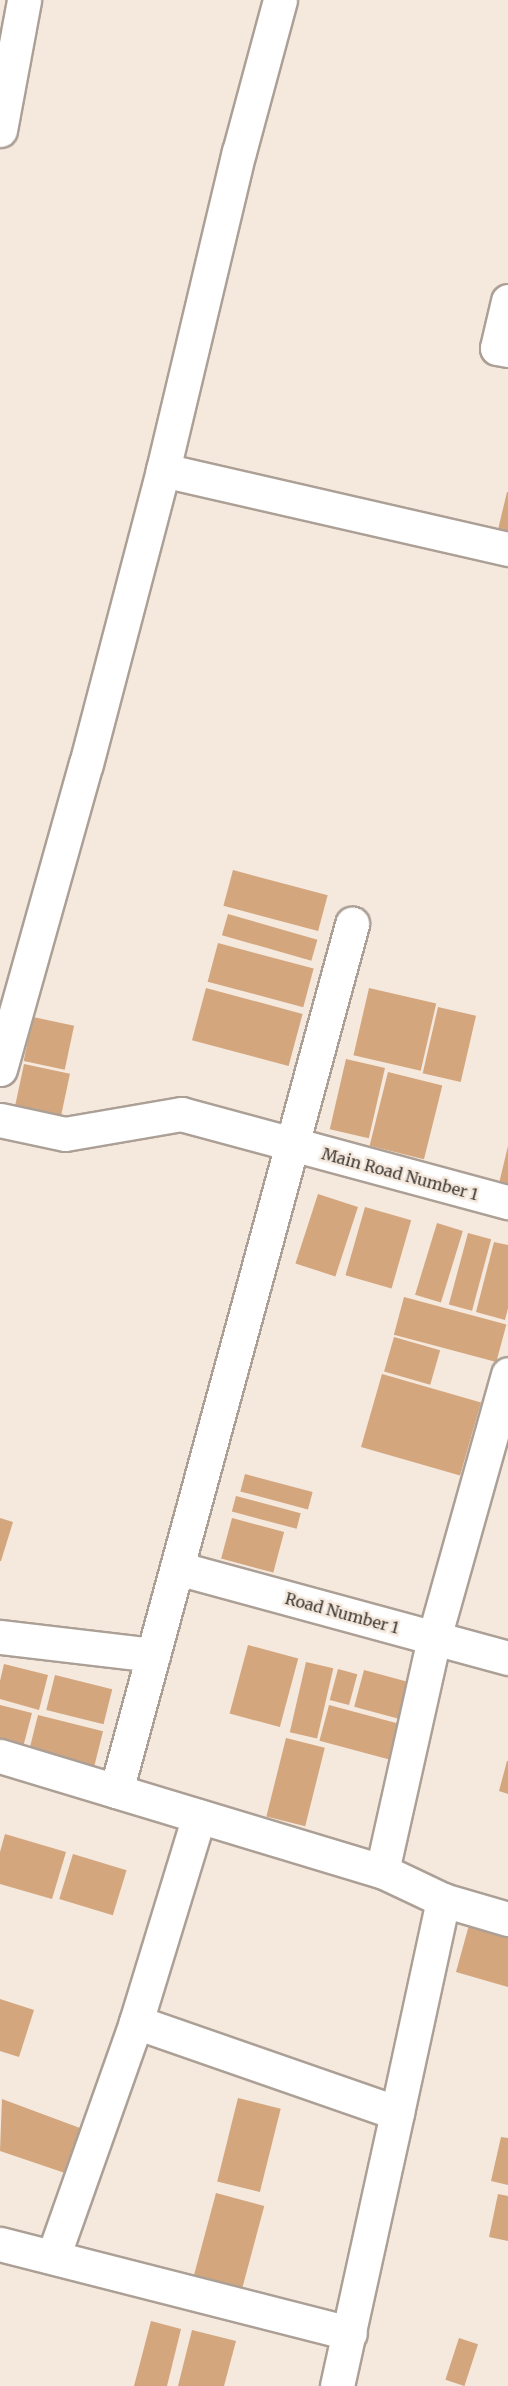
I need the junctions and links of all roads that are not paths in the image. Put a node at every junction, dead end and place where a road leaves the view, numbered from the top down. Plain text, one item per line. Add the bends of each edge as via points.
1 (24, 0) edge
2 (280, 0) edge
3 (0, 130) edge
4 (508, 301) edge
5 (508, 350) edge
6 (163, 470) junction
7 (508, 549) edge
8 (352, 924) dead end
9 (0, 1069) edge
10 (0, 1120) edge
11 (292, 1145) junction
12 (508, 1202) edge
13 (508, 1374) edge
14 (177, 1568) junction
15 (0, 1637) edge
16 (434, 1638) junction
17 (153, 1655) junction
18 (508, 1658) edge
19 (0, 1756) edge
20 (116, 1791) junction
21 (199, 1816) junction
22 (382, 1872) junction
23 (443, 1900) junction
24 (508, 1919) edge
25 (136, 2022) junction
26 (397, 2113) junction
27 (0, 2244) edge
28 (53, 2257) junction
29 (350, 2333) junction
30 (337, 2386) edge

1 - 3 street
2 - 6 street via 238,152
4 - 5 street via 497,348
6 - 7 street
6 - 9 street
8 - 11 street
10 - 11 street, Main Road Number 1 via 64,1134 181,1114
11 - 12 street, Main Road Number 1
11 - 14 street
13 - 16 street
14 - 16 street, Road Number 1
14 - 17 street
15 - 17 street
16 - 18 street, Road Number 1
16 - 22 street
17 - 20 street
19 - 20 street
20 - 21 street
21 - 22 street
21 - 25 street
22 - 23 street
23 - 24 street
23 - 26 street
25 - 26 street
25 - 28 street
26 - 29 street
27 - 28 street
28 - 29 street
29 - 30 street

